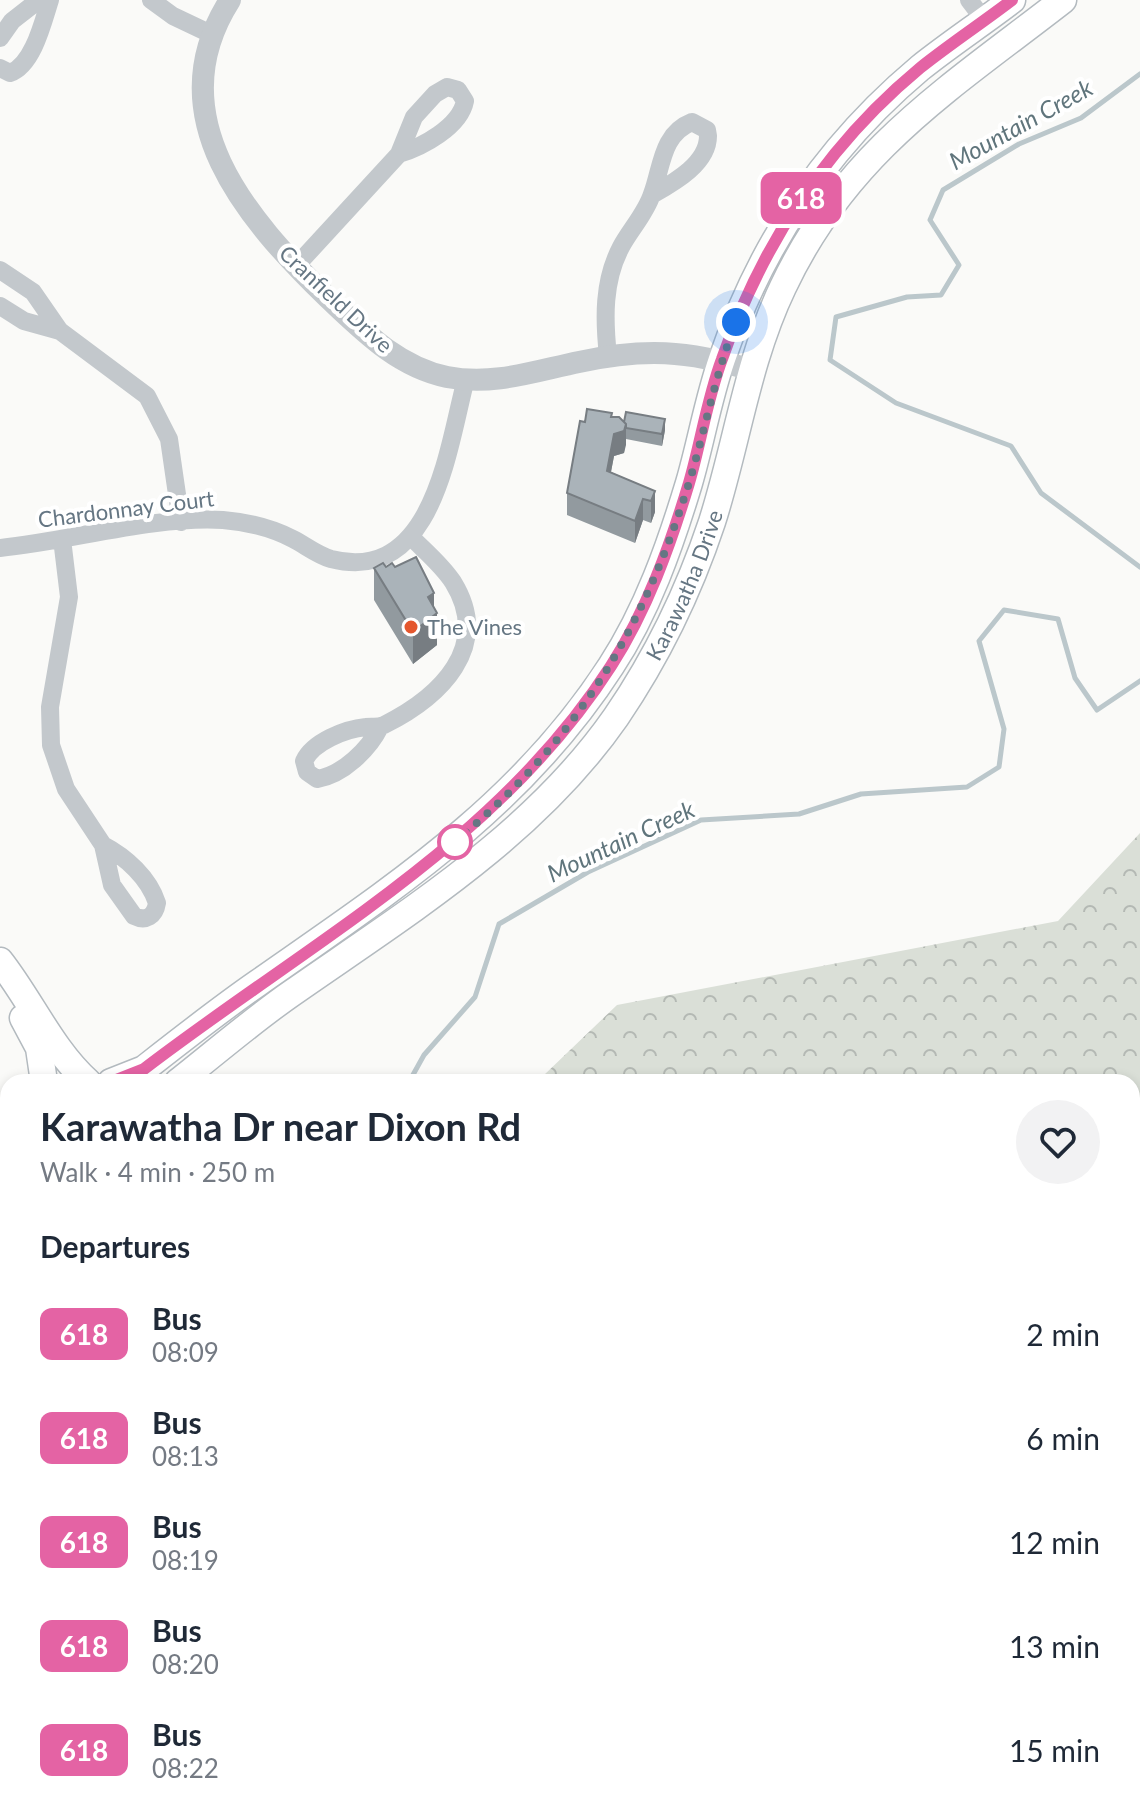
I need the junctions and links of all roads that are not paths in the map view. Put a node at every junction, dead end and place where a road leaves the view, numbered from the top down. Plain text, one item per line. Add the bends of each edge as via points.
1 (39, 0) edge
2 (50, 0) edge
3 (151, 0) edge
4 (230, 0) edge
5 (1012, 0) edge
6 (1063, 0) edge
7 (977, 10) edge
8 (213, 35) junction
9 (0, 38) edge
10 (0, 68) edge
11 (399, 154) dead end
12 (652, 195) dead end
13 (296, 266) junction
14 (0, 270) edge
15 (0, 306) edge
16 (60, 331) junction
17 (608, 356) junction
18 (721, 360) junction
19 (751, 370) junction
20 (466, 379) junction
21 (181, 522) junction
22 (411, 537) junction
23 (62, 539) junction
24 (0, 548) edge
25 (380, 727) dead end
26 (103, 845) dead end
27 (0, 961) edge
28 (0, 985) edge
29 (43, 1074) edge
30 (79, 1074) edge
31 (131, 1074) edge
32 (188, 1074) edge

1 - 9 street
2 - 10 street via 22,65 10,73
3 - 8 street
4 - 8 street, Cranfield Drive
5 - 7 main road, Karawatha Drive
6 - 19 main road, Karawatha Drive via 916,112 851,182 784,285
7 - 18 main road, Karawatha Drive via 833,153 763,260
8 - 13 street, Cranfield Drive via 201,89 207,130 236,193
11 - 13 street
12 - 17 street via 619,250 610,277 605,306
13 - 20 street, Cranfield Drive via 386,350 422,369
14 - 16 street via 33,292
15 - 16 street via 24,321
16 - 21 street via 137,387 157,410 169,439
17 - 18 street, Cranfield Drive via 676,352
17 - 20 street, Cranfield Drive via 509,379
18 - 19 street, Cranfield Drive
18 - 31 main road, Karawatha Drive via 689,482 641,613 583,708 463,835
19 - 32 main road, Karawatha Drive via 712,520 686,591 642,676 590,752 538,808 479,858
20 - 22 street via 433,501
21 - 22 street, Chardonnay Court via 223,520 260,526 346,560 385,554
21 - 23 street, Chardonnay Court
22 - 25 street via 451,579 465,611 465,635 447,681
23 - 24 street, Chardonnay Court
23 - 26 street via 69,597 50,707 51,745 66,789
27 - 30 main road
28 - 29 main road via 36,1039

